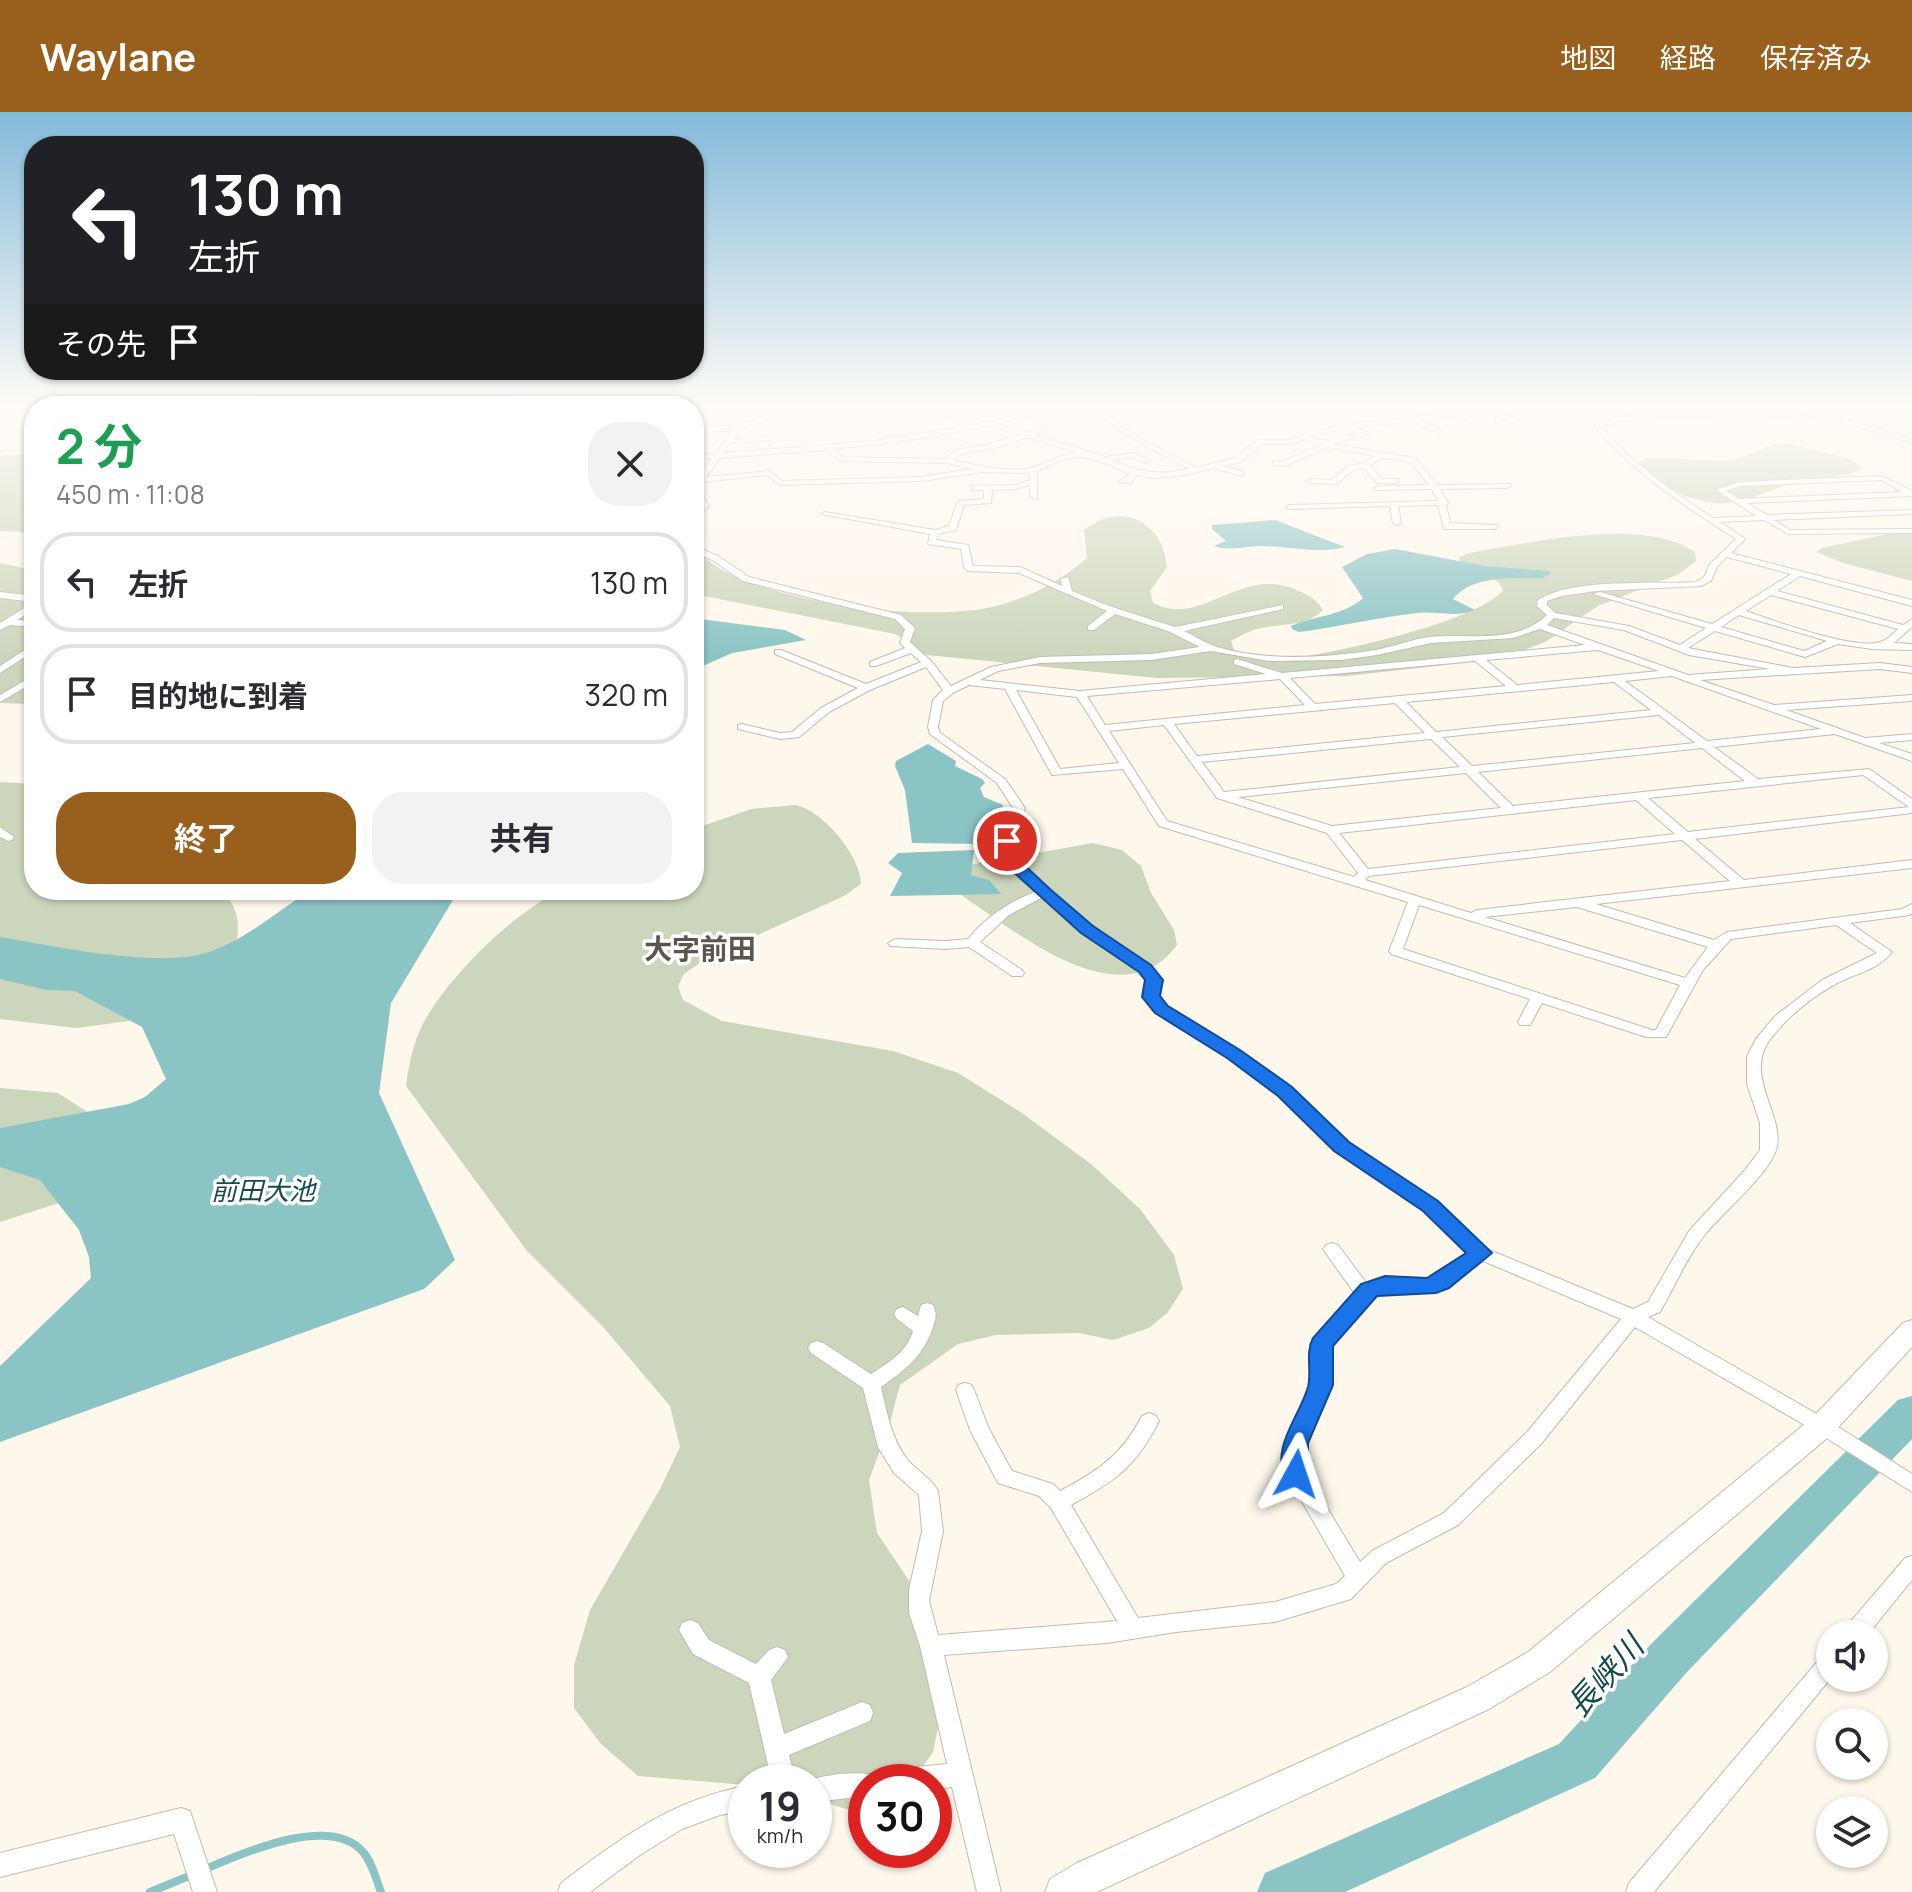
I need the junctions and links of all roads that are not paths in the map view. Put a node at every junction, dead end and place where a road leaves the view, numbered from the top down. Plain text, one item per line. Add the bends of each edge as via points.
1 (988, 490) edge
2 (1033, 490) edge
3 (1436, 490) edge
4 (1670, 490) edge
5 (1724, 490) edge
6 (1911, 494) edge
7 (1034, 497) dead end
8 (1494, 498) dead end
9 (1442, 499) junction
10 (1737, 501) junction
11 (1394, 504) junction
12 (1290, 507) dead end
13 (1912, 512) edge
14 (825, 514) dead end
15 (1765, 518) junction
16 (1711, 520) junction
17 (1397, 523) dead end
18 (1494, 527) dead end
19 (1912, 531) edge
20 (935, 532) junction
21 (704, 554) edge
22 (1725, 554) junction
23 (1799, 573) junction
24 (1065, 579) dead end
25 (1583, 590) junction
26 (1068, 592) junction
27 (1772, 592) junction
28 (0, 595) edge
29 (24, 598) edge
30 (1912, 603) edge
31 (1280, 607) dead end
32 (24, 611) edge
33 (1113, 611) junction
34 (1739, 612) junction
35 (1552, 615) junction
36 (2, 624) edge
37 (24, 624) edge
38 (1908, 625) edge
39 (1540, 626) junction
40 (1713, 627) junction
41 (1091, 628) dead end
42 (1175, 630) junction
43 (1837, 641) junction
44 (1884, 645) junction
45 (1598, 647) junction
46 (1911, 647) edge
47 (1210, 648) junction
48 (1680, 649) junction
49 (910, 650) junction
50 (1199, 650) junction
51 (778, 652) dead end
52 (24, 654) edge
53 (1477, 658) junction
54 (927, 663) junction
55 (873, 664) dead end
56 (1880, 666) junction
57 (0, 670) edge
58 (1789, 670) junction
59 (1912, 670) edge
60 (1283, 676) junction
61 (1678, 676) junction
62 (1618, 680) junction
63 (968, 682) junction
64 (24, 684) edge
65 (1009, 687) junction
66 (866, 688) junction
67 (1516, 689) junction
68 (949, 691) junction
69 (1080, 694) junction
70 (1912, 698) edge
71 (0, 699) edge
72 (1399, 701) junction
73 (1769, 707) junction
74 (1314, 709) junction
75 (1661, 712) junction
76 (1168, 723) junction
77 (742, 727) dead end
78 (1103, 728) junction
79 (1836, 731) junction
80 (1433, 735) junction
81 (1912, 737) edge
82 (1863, 740) junction
83 (1706, 746) junction
84 (1912, 758) edge
85 (1197, 759) junction
86 (1127, 765) junction
87 (1470, 771) junction
88 (1754, 782) junction
89 (1637, 795) junction
90 (1221, 796) junction
91 (1912, 804) edge
92 (1508, 808) junction
93 (1912, 810) edge
94 (1331, 830) junction
95 (1686, 836) junction
96 (1912, 864) edge
97 (1361, 877) junction
98 (1740, 883) junction
99 (1045, 893) junction
100 (1415, 899) junction
101 (1577, 903) junction
102 (1912, 908) edge
103 (1468, 915) junction
104 (1838, 921) junction
105 (895, 943) dead end
106 (972, 943) junction
107 (1715, 945) junction
108 (1017, 973) dead end
109 (1688, 983) junction
110 (1538, 997) junction
111 (1525, 1022) dead end
112 (1332, 1249) dead end
113 (1481, 1253) junction
114 (1364, 1294) junction
115 (903, 1314) dead end
116 (1633, 1317) junction
117 (1912, 1330) edge
118 (817, 1348) dead end
119 (871, 1384) junction
120 (965, 1390) dead end
121 (1149, 1421) dead end
122 (1831, 1432) junction
123 (1912, 1484) edge
124 (1058, 1502) junction
125 (1912, 1565) edge
126 (1358, 1578) junction
127 (1866, 1620) edge
128 (1133, 1629) junction
129 (690, 1630) dead end
130 (931, 1646) junction
131 (777, 1657) dead end
132 (759, 1677) junction
133 (1816, 1680) edge
134 (862, 1713) dead end
135 (776, 1749) junction
136 (780, 1764) edge
137 (961, 1774) junction
138 (952, 1775) edge
139 (728, 1800) edge
140 (0, 1865) edge
141 (205, 1892) edge
142 (570, 1892) edge
143 (989, 1892) edge
144 (1063, 1892) edge
145 (1638, 1892) edge

1 - 20 street via 988,501 964,501 953,528
2 - 7 street
3 - 9 street
4 - 16 street
5 - 10 street
6 - 10 street
8 - 9 street
9 - 11 street
9 - 18 street via 1446,526
10 - 15 street
11 - 12 street
11 - 17 street
13 - 15 street
14 - 20 street
15 - 16 street
15 - 19 street via 1788,532
16 - 22 street via 1741,539
20 - 26 street via 932,544 965,547 971,569 1020,570
21 - 49 street via 757,583 898,617 910,628 905,643
22 - 23 street
22 - 25 street via 1708,579 1698,584
23 - 27 street
23 - 30 street
24 - 26 street
25 - 35 street via 1543,600
25 - 40 street
26 - 33 street
27 - 34 street
27 - 38 street
28 - 29 street
31 - 42 street
32 - 36 street
33 - 41 street
33 - 42 street
34 - 40 street
34 - 43 street
35 - 39 street
35 - 48 street via 1626,628
36 - 37 street
38 - 44 street
39 - 45 street
39 - 47 street via 1497,638 1428,640 1357,655 1273,659
40 - 43 street via 1805,654
40 - 48 street
42 - 47 street
43 - 44 street
43 - 56 street
44 - 46 street
45 - 53 street
45 - 61 street
47 - 50 street
48 - 58 street
49 - 54 street
49 - 55 street
50 - 60 street
50 - 63 street via 1040,660 995,669
51 - 66 street
52 - 57 street
53 - 60 street
53 - 67 street
54 - 66 street
54 - 68 street
56 - 58 street
56 - 59 street
58 - 61 street
60 - 69 street
60 - 74 street
61 - 62 street
61 - 73 street
62 - 67 street
62 - 75 street
63 - 65 street
63 - 68 street
64 - 71 street
65 - 69 street
65 - 86 street via 1056,773
66 - 77 street via 809,720 795,735
67 - 72 street
68 - 99 street via 938,700 935,734 1001,781 1014,799 1019,808 1007,841 1015,865
69 - 78 street
70 - 73 street
72 - 74 street
72 - 80 street
73 - 79 street
74 - 76 street
75 - 80 street
75 - 83 street
76 - 78 street
76 - 85 street
78 - 86 street
79 - 82 street
79 - 83 street
80 - 85 street
80 - 87 street
81 - 82 street
82 - 84 street
83 - 87 street
83 - 88 street
85 - 90 street
86 - 97 street via 1163,823
87 - 90 street
87 - 92 street
88 - 89 street
88 - 91 street via 1865,771
89 - 92 street
89 - 95 street
90 - 94 street
92 - 94 street
93 - 95 street
94 - 97 street
95 - 97 street
95 - 98 street
96 - 98 street
97 - 100 street
98 - 101 street
99 - 106 street via 1027,898 980,931
99 - 113 street via 1087,930 1145,969 1154,980 1151,997 1161,1010 1285,1092 1342,1147 1431,1206
100 - 103 street
100 - 110 street via 1396,951
101 - 103 street
101 - 107 street
102 - 104 street
103 - 109 street
104 - 107 street via 1727,936
104 - 116 street via 1884,955 1827,983 1780,1019 1761,1042 1754,1056 1755,1084 1768,1123 1768,1151 1695,1235 1654,1307
105 - 106 street
106 - 108 street
107 - 109 street
109 - 110 street via 1661,1034
110 - 111 street
112 - 114 street
113 - 114 street via 1428,1287 1385,1285
113 - 116 street
114 - 126 street via 1321,1344 1320,1385 1295,1443 1296,1474
115 - 119 street via 925,1320 920,1342 907,1359
116 - 122 street
116 - 126 street via 1534,1438 1451,1519 1379,1557
117 - 122 street
118 - 119 street
119 - 130 street via 885,1441 901,1467 928,1491 932,1533 916,1601
120 - 124 street via 1005,1477 1046,1490
121 - 124 street via 1138,1447 1106,1475
122 - 123 street
122 - 144 street via 1539,1662 1478,1698
124 - 128 street
125 - 127 street
126 - 128 street via 1343,1592 1275,1612
128 - 130 street
129 - 132 street via 701,1647
130 - 137 street
131 - 132 street
132 - 135 street
133 - 145 street
134 - 135 street
135 - 136 street
137 - 138 street
137 - 143 street
139 - 142 street via 658,1826
140 - 141 street via 181,1820

